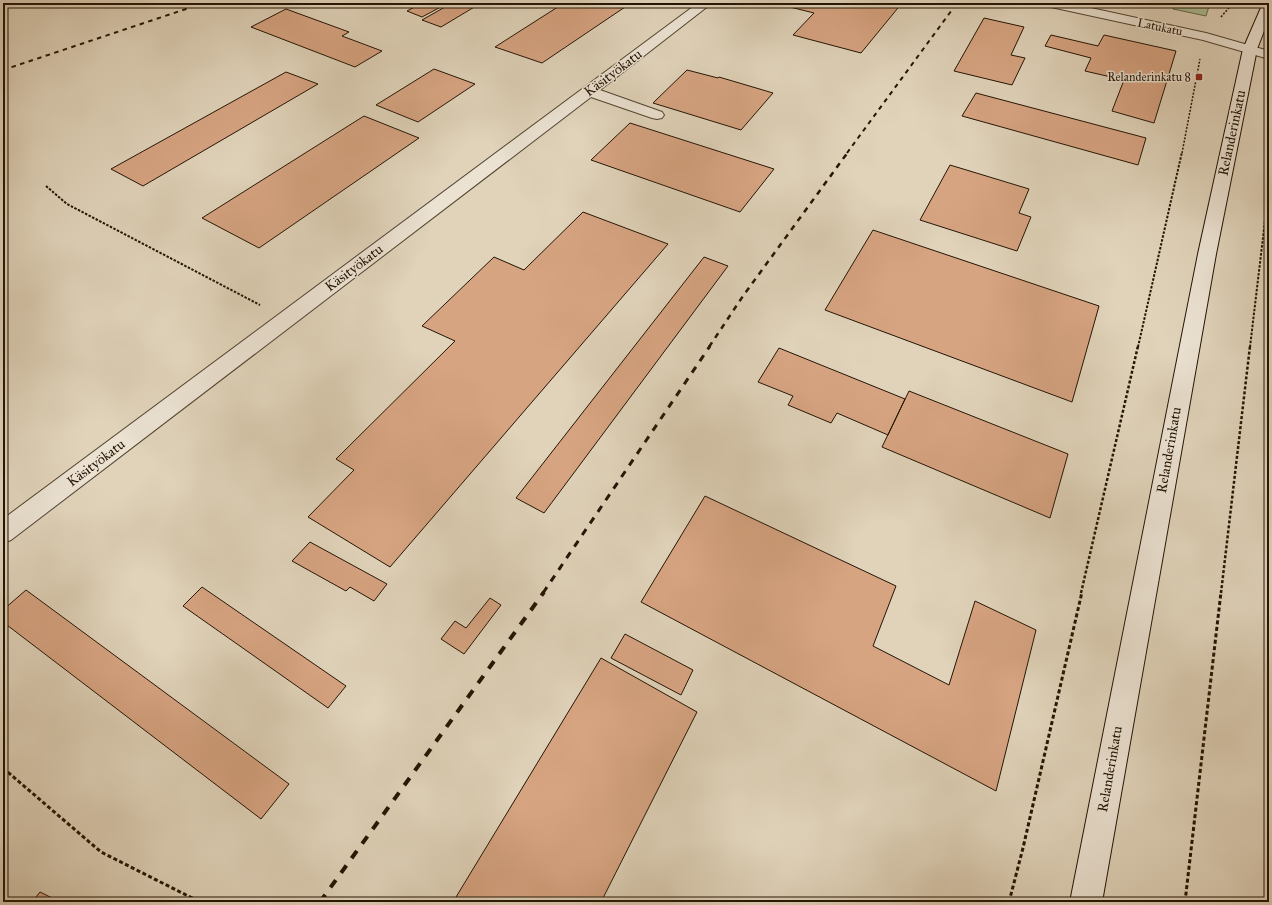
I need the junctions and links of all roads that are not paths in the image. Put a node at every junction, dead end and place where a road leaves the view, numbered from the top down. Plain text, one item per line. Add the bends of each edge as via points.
1 (706, 3) edge
2 (1051, 3) edge
3 (1269, 3) edge
4 (1259, 52) edge
5 (589, 91) junction
6 (657, 115) dead end
7 (3, 533) edge
8 (1086, 902) edge

1 - 5 street, Käsityökatu
2 - 4 street, Latukatu via 1206,37
3 - 4 street, Relanderinkatu
4 - 8 street, Relanderinkatu via 1183,374
5 - 6 street
5 - 7 street, Käsityökatu

